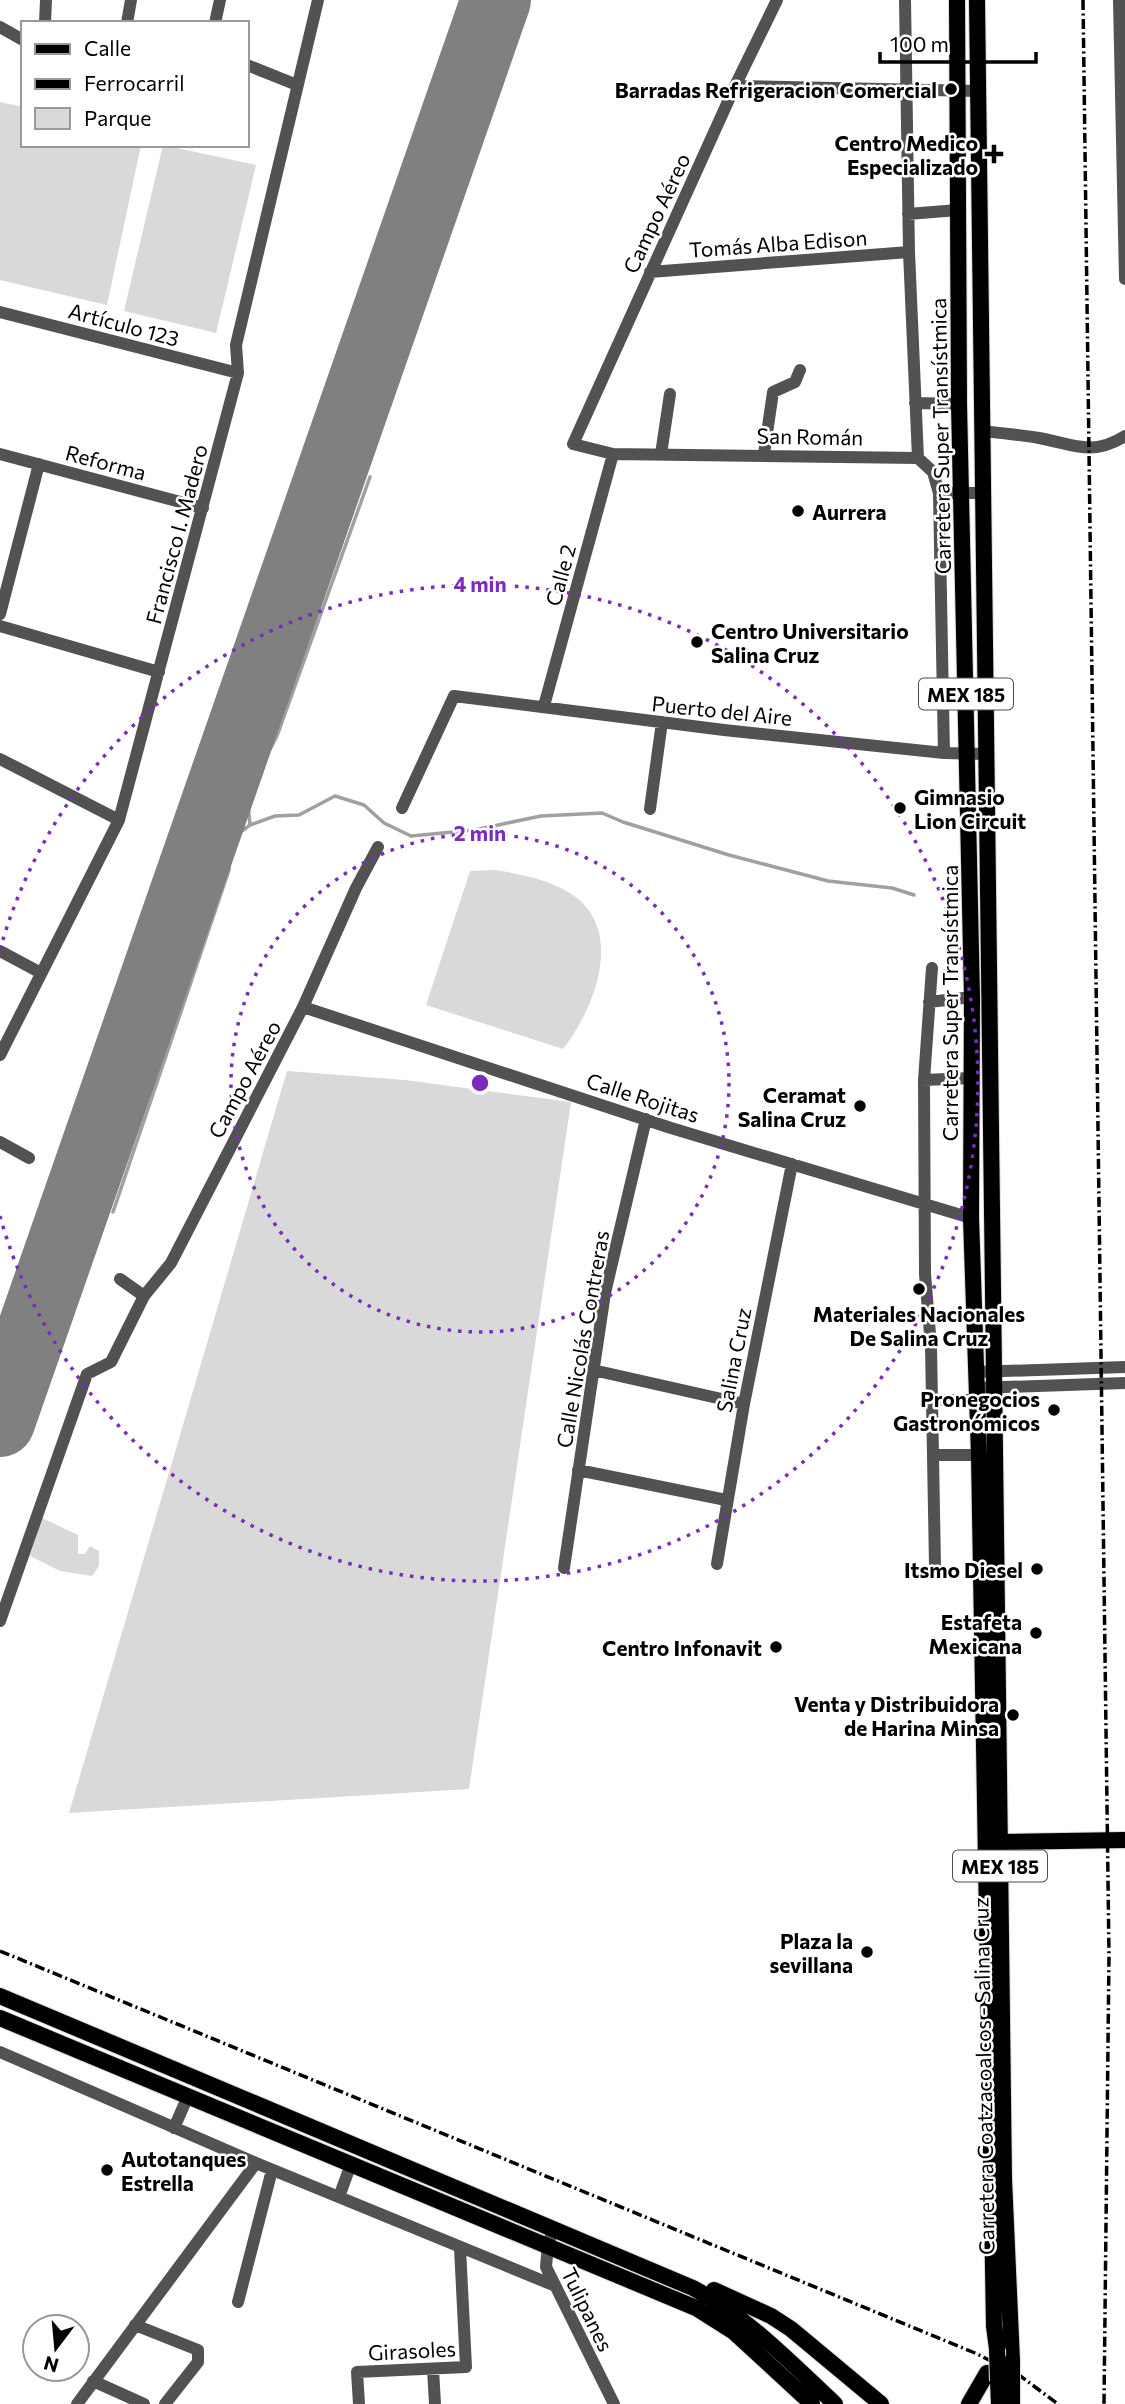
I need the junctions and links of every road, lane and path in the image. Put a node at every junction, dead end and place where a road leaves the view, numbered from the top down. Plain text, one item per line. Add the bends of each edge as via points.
1 (47, 0) edge
2 (131, 0) edge
3 (220, 0) edge
4 (318, 0) edge
5 (778, 0) edge
6 (905, 0) edge
7 (957, 0) edge
8 (977, 0) edge
9 (1119, 0) edge
10 (45, 21) edge
11 (127, 21) edge
12 (215, 21) edge
13 (0, 27) edge
14 (21, 39) edge
15 (248, 65) edge
16 (297, 85) junction
17 (735, 86) junction
18 (907, 91) junction
19 (957, 91) junction
20 (978, 91) junction
21 (958, 210) junction
22 (908, 214) junction
23 (1125, 243) edge
24 (909, 252) junction
25 (650, 271) junction
26 (1125, 279) edge
27 (0, 312) edge
28 (800, 370) dead end
29 (238, 373) junction
30 (670, 394) dead end
31 (915, 403) junction
32 (959, 404) junction
33 (983, 431) junction
34 (1125, 436) edge
35 (573, 444) joint
36 (0, 454) edge
37 (613, 454) junction
38 (661, 454) junction
39 (764, 454) junction
40 (918, 458) junction
41 (39, 464) junction
42 (939, 493) junction
43 (962, 493) junction
44 (984, 493) junction
45 (203, 508) junction
46 (0, 614) edge
47 (0, 626) edge
48 (159, 672) junction
49 (544, 706) junction
50 (662, 722) junction
51 (944, 753) junction
52 (967, 754) junction
53 (986, 754) junction
54 (0, 759) edge
55 (402, 808) dead end
56 (650, 809) dead end
57 (120, 820) junction
58 (378, 847) dead end
59 (0, 951) edge
60 (932, 968) dead end
61 (41, 973) junction
62 (972, 997) junction
63 (929, 1003) junction
64 (303, 1007) junction
65 (0, 1055) edge
66 (971, 1078) junction
67 (924, 1080) junction
68 (646, 1119) junction
69 (0, 1142) edge
70 (29, 1158) dead end
71 (792, 1164) junction
72 (926, 1203) junction
73 (971, 1217) junction
74 (120, 1279) dead end
75 (144, 1296) junction
76 (1125, 1367) edge
77 (593, 1370) junction
78 (994, 1379) junction
79 (1125, 1383) edge
80 (975, 1387) junction
81 (932, 1400) junction
82 (744, 1404) junction
83 (933, 1455) junction
84 (979, 1455) junction
85 (578, 1470) junction
86 (726, 1500) junction
87 (717, 1564) dead end
88 (934, 1566) dead end
89 (564, 1568) dead end
90 (0, 1621) edge
91 (992, 1840) junction
92 (1125, 1840) edge
93 (0, 1996) edge
94 (0, 2018) edge
95 (0, 2052) edge
96 (188, 2096) junction
97 (174, 2128) junction
98 (256, 2163) junction
99 (351, 2164) junction
100 (272, 2170) junction
101 (339, 2197) junction
102 (554, 2228) junction
103 (548, 2245) junction
104 (460, 2248) junction
105 (617, 2255) junction
106 (553, 2285) junction
107 (238, 2302) dead end
108 (135, 2325) junction
109 (1012, 2361) joint
110 (433, 2369) junction
111 (999, 2379) junction
112 (93, 2381) junction
113 (77, 2404) edge
114 (144, 2404) edge
115 (165, 2404) edge
116 (359, 2404) edge
117 (435, 2404) edge
118 (614, 2404) edge
119 (812, 2404) edge
120 (835, 2404) edge
121 (881, 2404) edge
122 (969, 2404) edge
123 (999, 2404) edge
124 (1012, 2404) edge

1 - 10 street
2 - 11 street
3 - 12 street
4 - 16 street, Francisco I. Madero
5 - 17 street, Campo Aéreo
6 - 18 street
7 - 19 main road, Carretera Super Transístmica / MEX 185
8 - 20 main road, Carretera Super Transístmica / MEX 185
9 - 23 street
13 - 14 street
15 - 16 street
16 - 29 street, Francisco I. Madero via 236,345
17 - 18 street
17 - 25 street, Campo Aéreo
18 - 19 street
18 - 22 street
19 - 20 street
19 - 21 main road, Carretera Super Transístmica / MEX 185
20 - 33 main road, Carretera Super Transístmica / MEX 185
21 - 22 street
21 - 32 main road, Carretera Super Transístmica / MEX 185
22 - 24 street
23 - 26 street
24 - 25 street, Tomás Alba Edison
24 - 31 street
25 - 35 street, Campo Aéreo
27 - 29 street, Artículo 123
28 - 39 street via 795,382 773,392
29 - 45 street, Francisco I. Madero
30 - 38 street
31 - 32 street
31 - 40 street
32 - 43 main road, Carretera Super Transístmica / MEX 185
33 - 34 street via 1041,438 1073,448 1109,444
33 - 44 main road, Carretera Super Transístmica / MEX 185
35 - 37 street, San Román
36 - 41 street, Reforma
37 - 38 street, San Román
37 - 49 street, Calle 2
38 - 39 street, San Román
39 - 40 street, San Román
40 - 42 street via 933,472
41 - 45 street, Reforma
41 - 46 street
42 - 43 street
42 - 51 street
43 - 44 street
43 - 52 main road, Carretera Super Transístmica / MEX 185
44 - 53 main road, Carretera Super Transístmica / MEX 185
45 - 48 street, Francisco I. Madero
47 - 48 street
48 - 57 street, Francisco I. Madero
49 - 50 street, Puerto del Aire
49 - 55 street, Puerto del Aire via 454,696
50 - 51 street, Puerto del Aire
50 - 56 street
51 - 52 street, Puerto del Aire
52 - 53 street, Puerto del Aire
52 - 62 main road, Carretera Super Transístmica / MEX 185
53 - 78 main road, Carretera Super Transístmica / MEX 185
54 - 57 street
57 - 61 street, Francisco I. Madero
58 - 64 street, Campo Aéreo
59 - 61 street
60 - 63 street
61 - 65 street, Francisco I. Madero
62 - 63 street
62 - 66 main road, Carretera Super Transístmica / MEX 185
63 - 67 street
64 - 68 street, Calle Rojitas
64 - 75 street, Campo Aéreo via 171,1263
66 - 67 street
66 - 73 main road, Carretera Super Transístmica / MEX 185
67 - 72 street
68 - 71 street, Calle Rojitas
68 - 77 street, Calle Nicolás Contreras via 605,1293
69 - 70 street
71 - 72 street, Calle Rojitas
71 - 82 street, Salina Cruz
72 - 73 street, Calle Rojitas
72 - 81 street
73 - 80 main road, Carretera Super Transístmica / MEX 185
74 - 75 street
75 - 90 street, Campo Aéreo via 111,1362 88,1374
76 - 78 street
77 - 82 street
77 - 85 street, Calle Nicolás Contreras
78 - 79 street
78 - 80 street
78 - 91 main road, Carretera Coatzacoalcos - Salina Cruz / MEX 185
80 - 81 street
80 - 84 main road, Carretera Super Transístmica / MEX 185
81 - 83 street
82 - 86 street, Salina Cruz
83 - 84 street
83 - 88 street
84 - 91 main road, Carretera Super Transístmica / MEX 185
85 - 86 street
85 - 89 street, Calle Nicolás Contreras
86 - 87 street, Salina Cruz
91 - 92 main road, MEX 185
91 - 109 main road, Carretera Coatzacoalcos - Salina Cruz / MEX 185
91 - 111 main road, Carretera Super Transístmica / MEX 185, bridge via 992,2349
93 - 102 main road
94 - 96 main road
95 - 97 street
96 - 97 street
96 - 99 main road
97 - 98 street
98 - 100 street
98 - 108 street
99 - 101 street
99 - 103 main road
100 - 101 street
100 - 107 street
101 - 104 street
102 - 103 street, Tulipanes
102 - 105 main road
103 - 106 street, Tulipanes via 546,2267
103 - 119 main road via 696,2308 734,2332
104 - 106 street
104 - 110 street, Girasoles via 468,2363 462,2369
105 - 120 main road via 719,2302
105 - 121 main road via 771,2316
106 - 118 street, Tulipanes
108 - 112 street
108 - 115 street via 198,2350 198,2362
109 - 111 main road, Carretera Super Transístmica / MEX 185, bridge
110 - 116 street, Girasoles via 357,2372
110 - 117 street
111 - 122 main road
111 - 123 main road, Carretera Super Transístmica / MEX 185
111 - 124 main road, Carretera Super Transístmica / MEX 185
112 - 113 street
112 - 114 street

